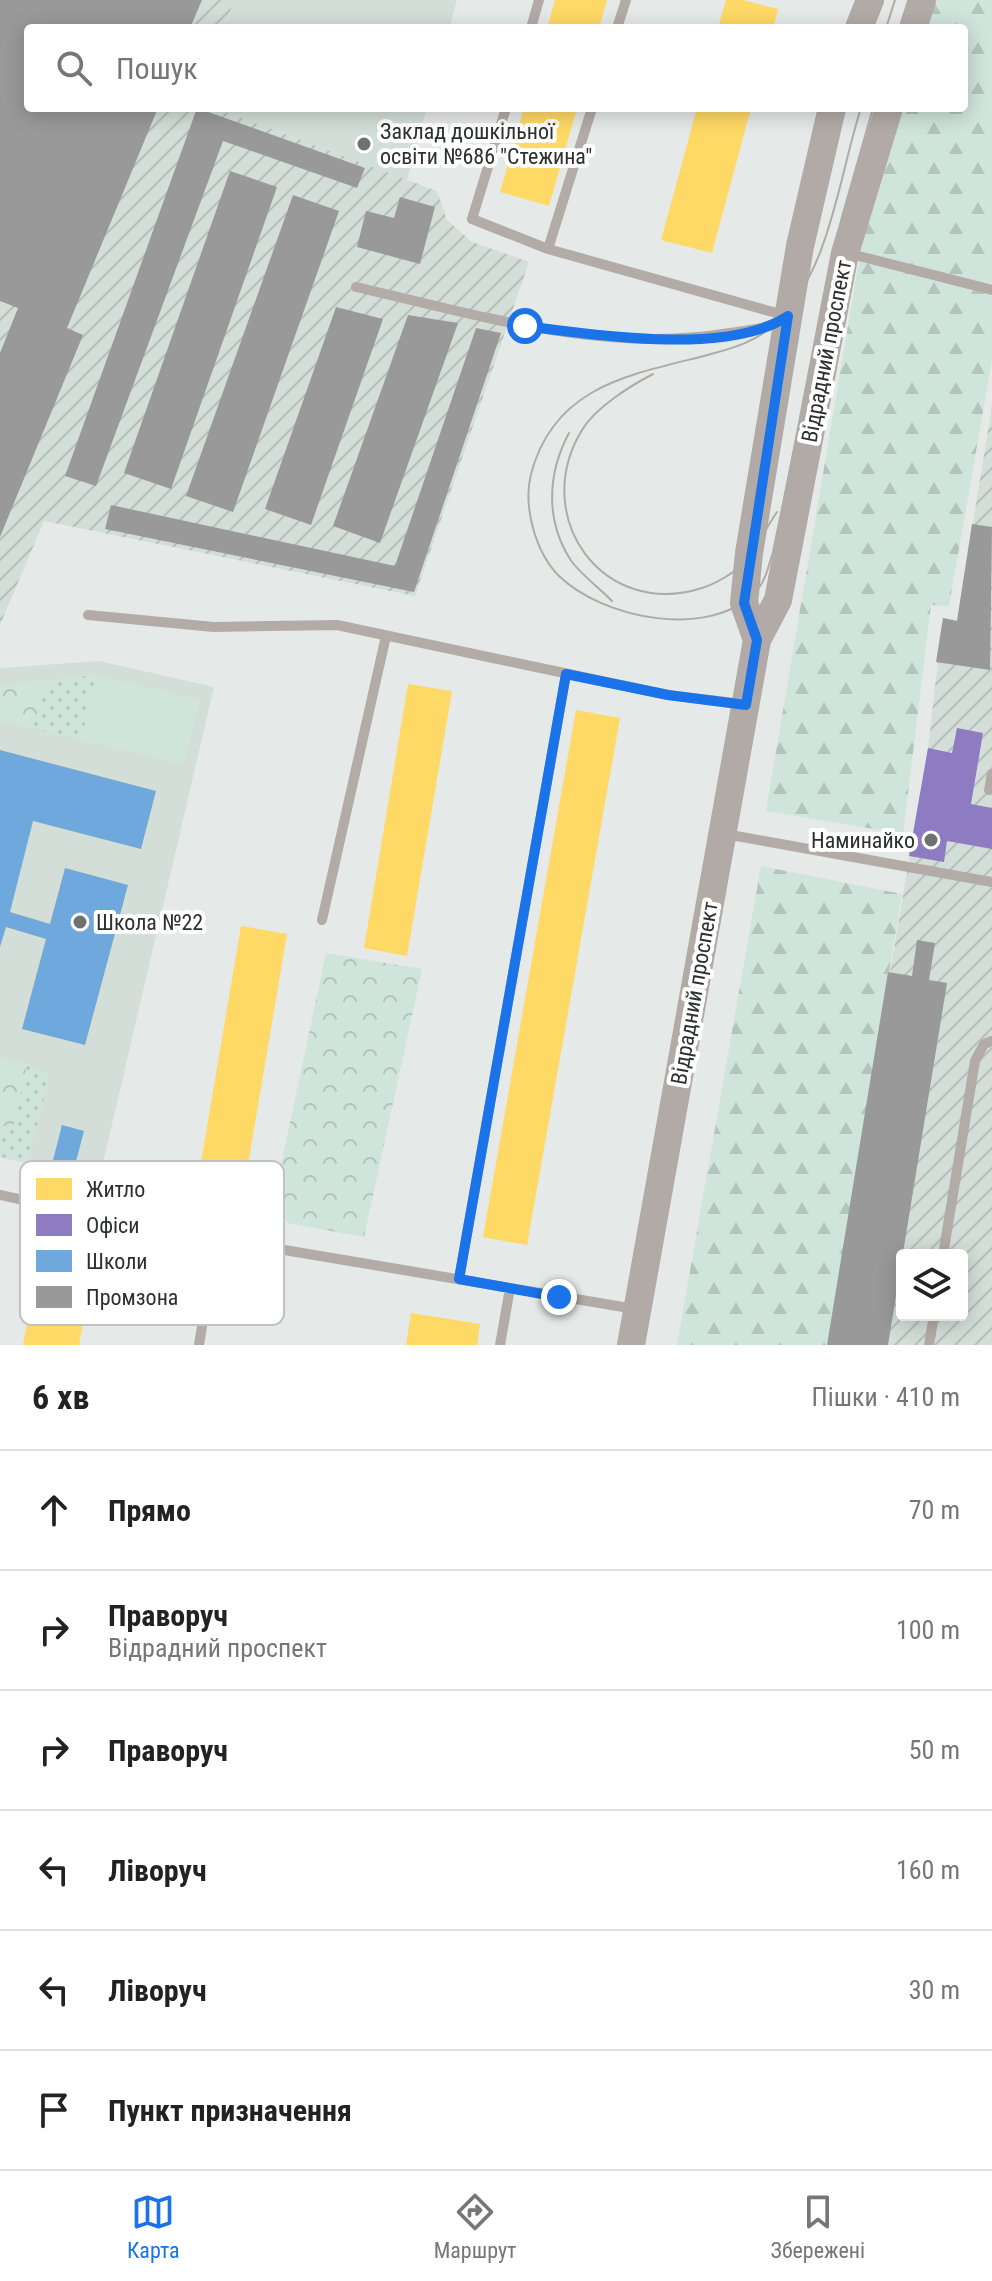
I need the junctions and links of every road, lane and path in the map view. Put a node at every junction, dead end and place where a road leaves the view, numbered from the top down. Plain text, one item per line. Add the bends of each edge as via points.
1 (539, 0) edge
2 (626, 0) edge
3 (870, 0) edge
4 (922, 0) edge
5 (532, 24) edge
6 (618, 24) edge
7 (861, 24) edge
8 (914, 24) edge
9 (505, 112) edge
10 (591, 112) edge
11 (831, 112) edge
12 (888, 112) edge
13 (548, 249) junction
14 (845, 253) junction
15 (356, 287) dead end
16 (992, 290) edge
17 (788, 316) junction
18 (88, 615) dead end
19 (386, 636) junction
20 (757, 640) junction
21 (566, 674) junction
22 (746, 705) junction
23 (992, 774) edge
24 (989, 790) dead end
25 (723, 833) junction
26 (992, 882) edge
27 (322, 920) dead end
28 (992, 1041) edge
29 (0, 1195) edge
30 (20, 1199) edge
31 (944, 1249) edge
32 (284, 1250) edge
33 (459, 1279) junction
34 (510, 1288) junction
35 (637, 1310) junction
36 (933, 1321) edge
37 (202, 1325) edge
38 (199, 1345) edge
39 (500, 1345) edge
40 (631, 1345) edge
41 (929, 1345) edge

1 - 5 lane
2 - 6 lane
3 - 7 main road
4 - 8 main road
9 - 13 lane via 472,219
10 - 13 lane
11 - 17 main road, Відрадний проспект
12 - 14 main road, Відрадний проспект
13 - 17 lane
14 - 16 lane
14 - 20 main road, Відрадний проспект via 778,600
15 - 17 lane via 525,326 639,341 773,326
17 - 20 main road, Відрадний проспект via 744,603
18 - 19 lane via 214,627 337,625
19 - 21 lane
19 - 27 lane
20 - 22 main road, Відрадний проспект
21 - 22 lane
21 - 33 lane
22 - 25 main road, Відрадний проспект
23 - 24 lane
25 - 26 lane
25 - 35 main road, Відрадний проспект
28 - 31 lane via 984,1044 975,1061
29 - 30 lane
32 - 33 lane
33 - 34 lane
34 - 35 lane
34 - 39 lane
35 - 40 main road, Відрадний проспект
36 - 41 lane
37 - 38 lane

